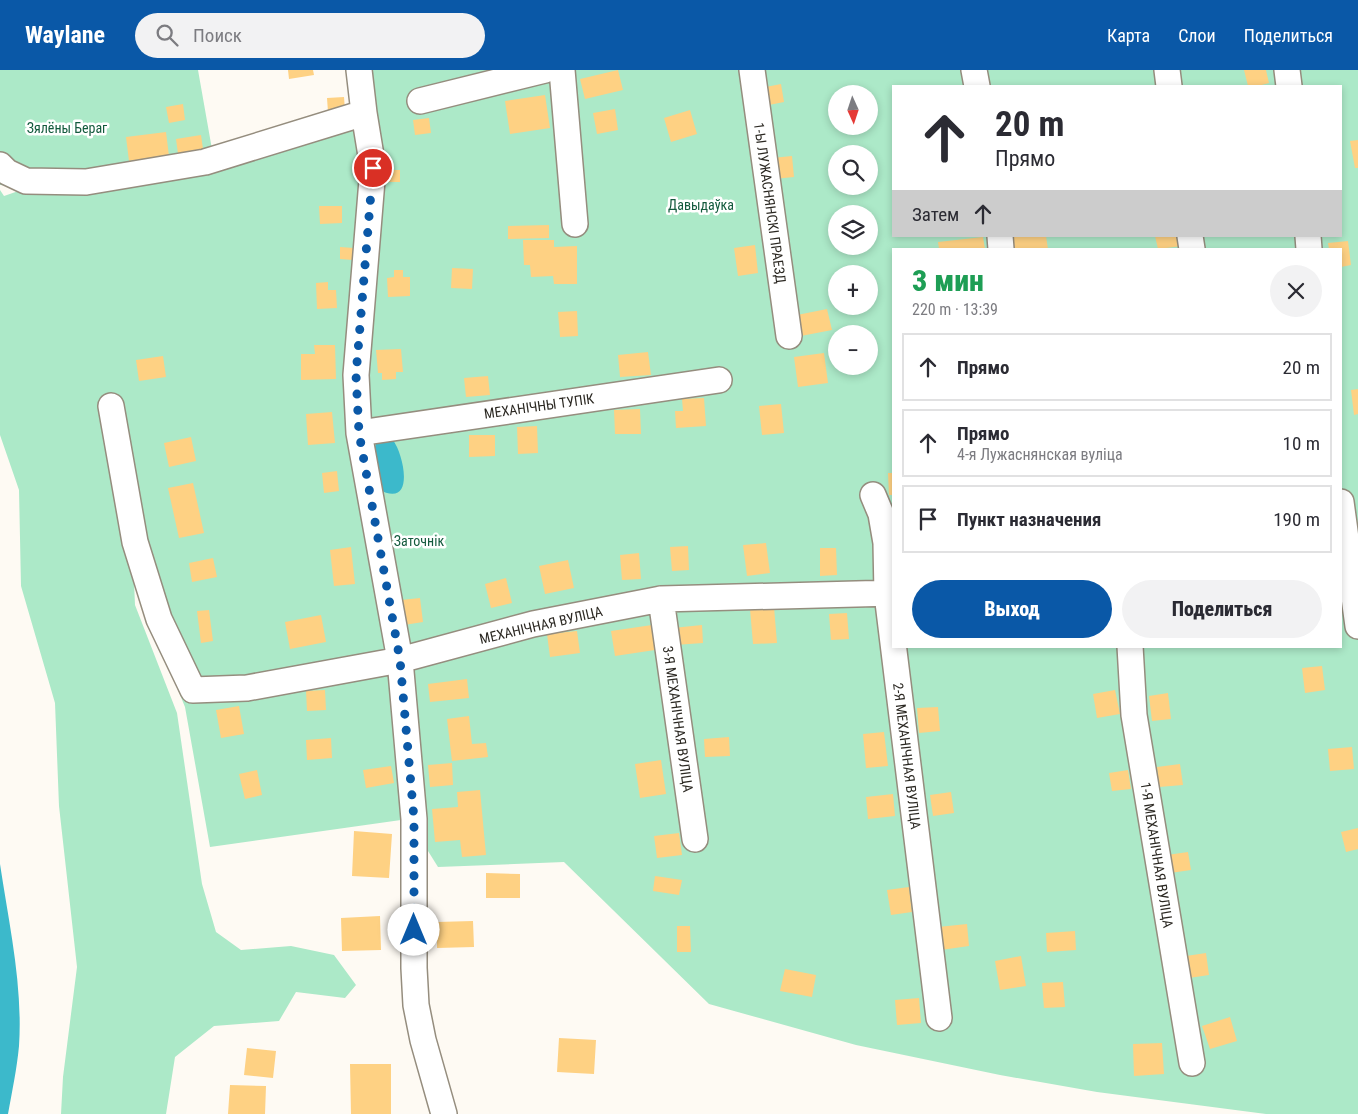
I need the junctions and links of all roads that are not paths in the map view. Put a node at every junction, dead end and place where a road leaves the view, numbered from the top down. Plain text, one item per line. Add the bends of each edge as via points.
1 (359, 70) edge
2 (545, 70) edge
3 (562, 70) edge
4 (752, 70) edge
5 (974, 70) edge
6 (1167, 70) edge
7 (1287, 70) edge
8 (977, 85) edge
9 (1169, 85) edge
10 (1289, 85) edge
11 (420, 101) dead end
12 (364, 113) junction
13 (0, 165) edge
14 (575, 224) dead end
15 (789, 336) dead end
16 (719, 380) dead end
17 (111, 406) dead end
18 (359, 433) junction
19 (873, 494) dead end
20 (1346, 519) edge
21 (890, 594) edge
22 (661, 599) junction
23 (892, 611) edge
24 (1358, 626) edge
25 (896, 648) edge
26 (1130, 648) edge
27 (400, 660) junction
28 (695, 839) dead end
29 (940, 1018) dead end
30 (1192, 1063) dead end
31 (444, 1114) edge

1 - 12 street
2 - 11 street
3 - 14 street
4 - 15 street, 1-Ы ЛУЖАСНЯНСКІ ПРАЕЗД
5 - 8 street
6 - 9 street
7 - 10 street
12 - 13 street via 206,162 86,182 26,181
12 - 18 street via 373,168 356,375
16 - 18 street, МЕХАНІЧНЫ ТУПІК
17 - 27 street, МЕХАНІЧНАЯ ВУЛІЦА via 135,542 159,619 193,690 248,688
18 - 27 street
19 - 21 street, 2-Я МЕХАНІЧНАЯ ВУЛІЦА via 886,543
20 - 24 street
21 - 22 street, МЕХАНІЧНАЯ ВУЛІЦА
21 - 23 street, 2-Я МЕХАНІЧНАЯ ВУЛІЦА
22 - 27 street, МЕХАНІЧНАЯ ВУЛІЦА via 533,624
22 - 28 street, 3-Я МЕХАНІЧНАЯ ВУЛІЦА
25 - 29 street, 2-Я МЕХАНІЧНАЯ ВУЛІЦА
26 - 30 street, 1-Я МЕХАНІЧНАЯ ВУЛІЦА via 1134,715
27 - 31 street via 414,819 416,1005

